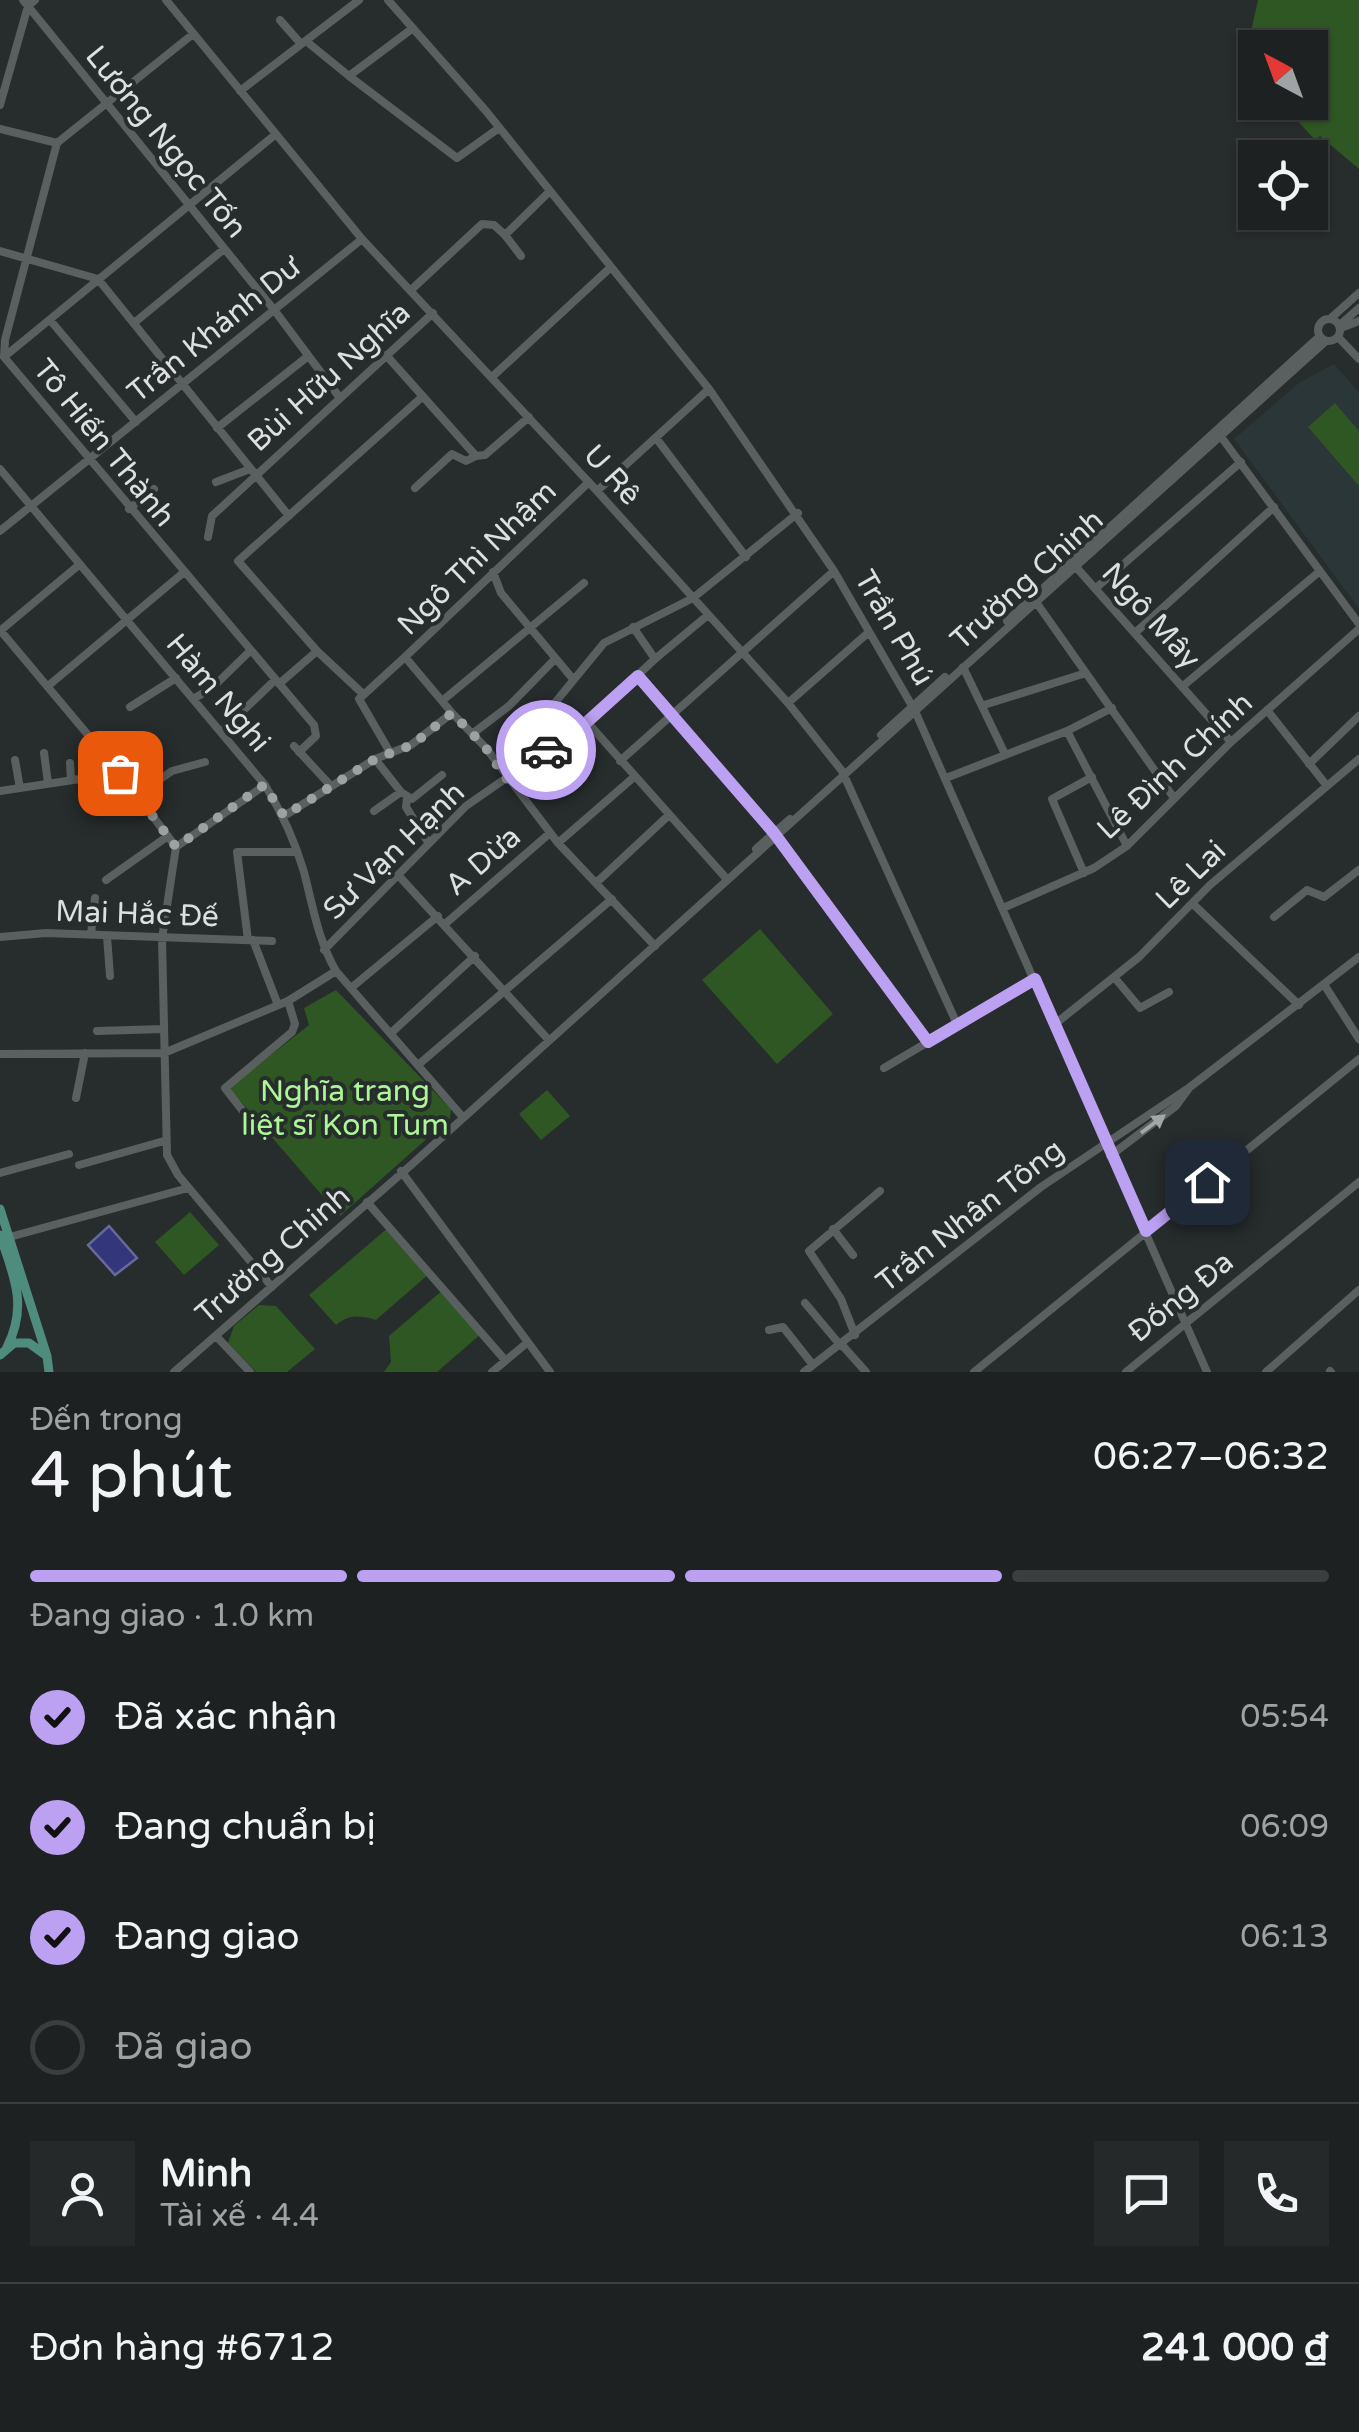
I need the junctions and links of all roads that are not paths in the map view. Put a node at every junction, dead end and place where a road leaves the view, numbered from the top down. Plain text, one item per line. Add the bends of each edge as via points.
1 (166, 0) edge
2 (360, 0) edge
3 (388, 0) edge
4 (29, 2) edge
5 (280, 20) dead end
6 (414, 28) junction
7 (193, 34) junction
8 (304, 42) junction
9 (350, 76) junction
10 (240, 91) junction
11 (0, 106) edge
12 (105, 106) junction
13 (498, 128) junction
14 (0, 130) edge
15 (276, 134) junction
16 (57, 143) junction
17 (550, 191) junction
18 (189, 205) junction
19 (506, 235) junction
20 (362, 239) junction
21 (224, 249) junction
22 (0, 252) edge
23 (521, 256) dead end
24 (26, 258) junction
25 (611, 267) junction
26 (98, 279) junction
27 (411, 290) junction
28 (1359, 293) edge
29 (1359, 308) edge
30 (275, 311) junction
31 (433, 313) junction
32 (1331, 318) junction
33 (50, 320) junction
34 (1359, 320) edge
35 (134, 323) junction
36 (1340, 330) junction
37 (1323, 339) junction
38 (386, 356) junction
39 (4, 357) junction
40 (307, 357) junction
41 (1359, 359) edge
42 (492, 377) junction
43 (182, 385) junction
44 (710, 389) junction
45 (422, 397) junction
46 (340, 398) junction
47 (528, 417) junction
48 (136, 422) junction
49 (217, 428) junction
50 (1218, 434) junction
51 (656, 438) junction
52 (476, 456) junction
53 (88, 460) junction
54 (1241, 462) junction
55 (0, 469) edge
56 (252, 472) junction
57 (216, 482) dead end
58 (589, 482) junction
59 (154, 488) dead end
60 (415, 488) dead end
61 (597, 491) junction
62 (32, 505) junction
63 (1274, 507) junction
64 (129, 509) junction
65 (798, 512) junction
66 (201, 515) dead end
67 (212, 516) junction
68 (289, 516) junction
69 (0, 531) edge
70 (208, 537) dead end
71 (746, 558) junction
72 (80, 564) junction
73 (1076, 567) junction
74 (834, 571) junction
75 (1320, 571) junction
76 (494, 572) junction
77 (183, 573) junction
78 (584, 583) dead end
79 (1096, 588) junction
80 (694, 598) junction
81 (1036, 602) junction
82 (708, 615) junction
83 (127, 620) junction
84 (529, 626) junction
85 (1359, 626) edge
86 (633, 628) junction
87 (0, 631) edge
88 (870, 632) junction
89 (1135, 632) junction
90 (250, 651) junction
91 (317, 651) junction
92 (741, 651) junction
93 (405, 657) junction
94 (555, 659) junction
95 (655, 659) junction
96 (963, 667) junction
97 (1086, 673) junction
98 (638, 676) junction
99 (176, 678) junction
100 (573, 679) junction
101 (277, 682) junction
102 (48, 686) junction
103 (1184, 686) junction
104 (362, 693) junction
105 (193, 699) junction
106 (442, 702) junction
107 (788, 703) junction
108 (984, 705) junction
109 (130, 707) dead end
110 (1112, 708) junction
111 (914, 709) junction
112 (1267, 710) junction
113 (452, 713) junction
114 (670, 716) junction
115 (1359, 716) edge
116 (587, 722) junction
117 (1067, 731) junction
118 (221, 732) junction
119 (472, 734) junction
120 (1231, 742) junction
121 (545, 750) junction
122 (44, 752) dead end
123 (390, 754) junction
124 (1005, 754) junction
125 (375, 759) junction
126 (1359, 759) edge
127 (15, 760) dead end
128 (205, 762) dead end
129 (620, 762) junction
130 (70, 764) dead end
131 (1309, 764) junction
132 (120, 773) junction
133 (844, 773) junction
134 (442, 774) dead end
135 (634, 777) junction
136 (1092, 777) junction
137 (946, 778) junction
138 (506, 779) junction
139 (71, 780) junction
140 (48, 782) junction
141 (264, 785) junction
142 (330, 785) junction
143 (1328, 786) junction
144 (20, 788) junction
145 (0, 791) edge
146 (404, 795) junction
147 (137, 796) junction
148 (1174, 798) junction
149 (374, 811) dead end
150 (669, 815) junction
151 (284, 816) junction
152 (550, 833) junction
153 (776, 835) junction
154 (168, 836) junction
155 (428, 842) junction
156 (558, 843) junction
157 (1127, 846) junction
158 (176, 847) junction
159 (297, 852) junction
160 (1359, 870) edge
161 (1084, 873) junction
162 (398, 876) junction
163 (725, 877) junction
164 (106, 880) dead end
165 (596, 882) junction
166 (95, 898) dead end
167 (612, 899) junction
168 (1193, 904) junction
169 (1004, 908) junction
170 (1274, 918) dead end
171 (441, 920) junction
172 (91, 935) junction
173 (107, 936) junction
174 (0, 937) edge
175 (162, 939) junction
176 (251, 940) junction
177 (272, 940) dead end
178 (654, 944) junction
179 (324, 950) junction
180 (475, 956) junction
181 (1359, 957) edge
182 (336, 971) junction
183 (110, 976) dead end
184 (1114, 977) junction
185 (1035, 979) junction
186 (1325, 986) junction
187 (351, 988) junction
188 (506, 990) junction
189 (1169, 992) dead end
190 (288, 1000) junction
191 (278, 1005) junction
192 (1299, 1005) junction
193 (957, 1024) junction
194 (1054, 1024) junction
195 (164, 1030) junction
196 (97, 1031) dead end
197 (391, 1033) junction
198 (546, 1037) junction
199 (1359, 1039) edge
200 (928, 1042) junction
201 (164, 1053) junction
202 (0, 1054) edge
203 (85, 1054) junction
204 (1359, 1058) edge
205 (418, 1065) junction
206 (884, 1068) dead end
207 (1190, 1088) junction
208 (76, 1098) dead end
209 (461, 1115) junction
210 (259, 1132) dead end
211 (164, 1141) junction
212 (1103, 1142) junction
213 (69, 1154) dead end
214 (1110, 1156) junction
215 (79, 1165) dead end
216 (401, 1171) junction
217 (0, 1173) edge
218 (1358, 1184) edge
219 (188, 1188) junction
220 (880, 1191) dead end
221 (368, 1202) junction
222 (0, 1209) edge
223 (833, 1229) junction
224 (1146, 1231) junction
225 (4, 1237) edge
226 (854, 1255) dead end
227 (272, 1286) junction
228 (1359, 1290) edge
229 (805, 1303) dead end
230 (1184, 1323) junction
231 (769, 1330) dead end
232 (855, 1335) junction
233 (216, 1336) junction
234 (528, 1342) junction
235 (842, 1346) junction
236 (3, 1351) edge
237 (505, 1360) junction
238 (51, 1366) edge
239 (813, 1366) junction
240 (174, 1372) edge
241 (250, 1372) edge
242 (492, 1372) edge
243 (550, 1372) edge
244 (804, 1372) edge
245 (866, 1372) edge
246 (974, 1372) edge
247 (1126, 1372) edge
248 (1207, 1372) edge
249 (1266, 1372) edge

1 - 7 street, U Rê
2 - 8 street
3 - 6 street, Trần Phú
4 - 11 street
4 - 12 street, Lương Ngọc Tốn
5 - 8 street
6 - 9 street
6 - 13 street, Trần Phú
7 - 10 street, U Rê
7 - 12 street
8 - 9 street
8 - 10 street
9 - 13 street via 458,158
10 - 15 street, U Rê
12 - 16 street
12 - 18 street, Lương Ngọc Tốn
13 - 17 street, Trần Phú
14 - 16 street
15 - 18 street
15 - 20 street, U Rê
16 - 24 street, Tô Hiến Thành
17 - 19 street
17 - 25 street, Trần Phú
18 - 21 street, Lương Ngọc Tốn
18 - 26 street
19 - 23 street
19 - 27 street via 482,224
20 - 27 street, U Rê
20 - 30 street, Trần Khánh Dư
21 - 30 street, Lương Ngọc Tốn
21 - 35 street
22 - 24 street
24 - 26 street
24 - 39 street, Tô Hiến Thành
25 - 42 street
25 - 44 street, Trần Phú
26 - 33 street
26 - 35 street
27 - 31 street, U Rê
28 - 32 street
29 - 36 street
30 - 40 street, Lương Ngọc Tốn
30 - 43 street, Trần Khánh Dư
31 - 38 street, Bùi Hữu Nghĩa
31 - 42 street, U Rê
32 - 36 street
32 - 37 street via 1318,326
33 - 39 street
33 - 48 street
34 - 36 street
35 - 43 street
36 - 37 street
36 - 41 street
37 - 50 street, Trường Chinh
38 - 45 street
38 - 46 street, Bùi Hữu Nghĩa
39 - 53 street, Tô Hiến Thành
40 - 46 street, Lương Ngọc Tốn
40 - 49 street
42 - 47 street, U Rê
43 - 48 street, Trần Khánh Dư
43 - 49 street
44 - 51 street, Ngô Thì Nhậm
44 - 65 street, Trần Phú
45 - 52 street
45 - 68 street
46 - 56 street, Bùi Hữu Nghĩa
47 - 52 street
47 - 58 street, U Rê
48 - 53 street, Trần Khánh Dư
49 - 56 street
50 - 54 street
50 - 73 street, Trường Chinh
50 - 111 street, Trường Chinh
51 - 61 street, Ngô Thì Nhậm
51 - 71 street
52 - 60 street via 466,461 452,454
53 - 62 street, Trần Khánh Dư
53 - 64 street, Tô Hiến Thành
54 - 63 street
54 - 79 street
55 - 62 street, Hàm Nghi
56 - 57 street
56 - 67 street, Bùi Hữu Nghĩa
56 - 68 street
58 - 61 street, U Rê
58 - 76 street, Ngô Thì Nhậm
59 - 64 street
61 - 80 street, U Rê
62 - 69 street, Trần Khánh Dư
62 - 72 street, Hàm Nghi
63 - 75 street
63 - 89 street
64 - 77 street, Tô Hiến Thành
65 - 71 street
65 - 74 street, Trần Phú
66 - 67 street
67 - 70 street
68 - 91 street via 238,562
71 - 80 street
72 - 83 street, Hàm Nghi
72 - 87 street
73 - 79 street, Ngô Mây
73 - 81 street, Trường Chinh
74 - 88 street, Trần Phú
74 - 92 street
75 - 85 street
75 - 103 street
76 - 84 street via 501,593
76 - 93 street, Ngô Thì Nhậm
77 - 83 street
77 - 90 street, Tô Hiến Thành
78 - 84 street
79 - 89 street, Ngô Mây
80 - 82 street, U Rê
80 - 86 street
81 - 96 street, Trường Chinh
81 - 97 street
82 - 92 street, U Rê
82 - 95 street, Sư Vạn Hạnh
83 - 99 street, Hàm Nghi
83 - 102 street
84 - 94 street
84 - 106 street
85 - 112 street, Lê Đình Chính
86 - 95 street
86 - 100 street via 604,643
87 - 102 street
88 - 107 street
88 - 111 street, Trần Phú
89 - 103 street, Ngô Mây
90 - 101 street, Tô Hiến Thành
90 - 105 street
91 - 101 street
91 - 104 street
92 - 107 street, U Rê
92 - 114 street
93 - 104 street
93 - 106 street, Ngô Thì Nhậm
94 - 100 street
94 - 119 street
95 - 98 street, Sư Vạn Hạnh
96 - 108 street
96 - 111 street, Trường Chinh
97 - 108 street
97 - 110 street
98 - 114 street
98 - 116 street, Sư Vạn Hạnh
99 - 105 street, Hàm Nghi
99 - 109 street
100 - 121 street via 529,727
101 - 118 street
101 - 142 street, Tô Hiến Thành via 314,724 316,736 296,749
102 - 132 street
103 - 120 street, Ngô Mây
104 - 123 street via 360,704
105 - 118 street, Hàm Nghi
106 - 113 street, Ngô Thì Nhậm
107 - 133 street, U Rê
108 - 124 street
110 - 117 street
110 - 148 street
111 - 133 street, Trường Chinh
111 - 137 street, Trần Phú
112 - 120 street, Lê Đình Chính
112 - 131 street
113 - 119 street, Ngô Thì Nhậm
113 - 123 street
114 - 129 street
114 - 153 street
115 - 131 street
116 - 121 street, Sư Vạn Hạnh
116 - 129 street
117 - 124 street
117 - 136 street
118 - 141 street, Hàm Nghi
119 - 138 street, Ngô Thì Nhậm
120 - 148 street, Lê Đình Chính
121 - 138 street, Sư Vạn Hạnh
122 - 140 street
123 - 125 street
124 - 137 street
125 - 142 street
125 - 146 street
126 - 143 street, Lê Lai
127 - 144 street
128 - 147 street via 172,771
129 - 135 street
130 - 139 street
131 - 143 street
132 - 139 street
132 - 147 street
133 - 153 street, Trường Chinh
133 - 193 street, U Rê
134 - 146 street via 412,799
135 - 150 street
135 - 156 street
136 - 157 street
136 - 161 street via 1052,799
137 - 169 street, Trần Phú
138 - 152 street, Ngô Thì Nhậm
138 - 155 street, Sư Vạn Hạnh
139 - 140 street
140 - 144 street
141 - 151 street, Hàm Nghi
141 - 158 street
142 - 151 street
143 - 168 street, Lê Lai
144 - 145 street
146 - 149 street
146 - 155 street
147 - 154 street
148 - 157 street, Lê Đình Chính
150 - 163 street
150 - 165 street
151 - 159 street, Hàm Nghi
152 - 156 street, Ngô Thì Nhậm
152 - 171 street, A Dừa
153 - 163 street, Trường Chinh
153 - 178 street, Trường Chinh
153 - 200 street
154 - 158 street
154 - 164 street
155 - 162 street, Sư Vạn Hạnh
156 - 165 street, Ngô Thì Nhậm
157 - 161 street, Lê Đình Chính
158 - 175 street
159 - 176 street via 237,852
159 - 179 street, Hàm Nghi
160 - 170 street via 1324,897 1306,890
161 - 169 street, Lê Đình Chính
162 - 171 street
162 - 179 street, Sư Vạn Hạnh
163 - 178 street, Trường Chinh
165 - 167 street, Ngô Thì Nhậm
166 - 172 street
167 - 178 street, Ngô Thì Nhậm
167 - 188 street
168 - 184 street, Lê Lai
168 - 192 street
169 - 185 street, Trần Phú
171 - 180 street
171 - 187 street, A Dừa
172 - 173 street, Mai Hắc Đế
172 - 174 street, Mai Hắc Đế
173 - 175 street, Mai Hắc Đế
173 - 183 street
175 - 176 street, Mai Hắc Đế
175 - 195 street
176 - 177 street, Mai Hắc Đế
176 - 191 street
178 - 198 street, Trường Chinh
178 - 216 street, Trường Chinh
179 - 182 street, Hàm Nghi
180 - 188 street
180 - 197 street
181 - 186 street, Trần Nhân Tông
182 - 187 street, Hàm Nghi
182 - 190 street, Sư Vạn Hạnh
184 - 189 street via 1140,1008
184 - 194 street, Lê Lai
185 - 193 street
185 - 194 street, Trần Phú
186 - 192 street, Trần Nhân Tông
186 - 199 street
187 - 197 street, Hàm Nghi
188 - 198 street
188 - 205 street
190 - 191 street, Sư Vạn Hạnh
190 - 210 street via 292,1032 225,1088
191 - 201 street, Sư Vạn Hạnh
192 - 207 street, Trần Nhân Tông
193 - 200 street
194 - 212 street, Trần Phú
195 - 196 street
195 - 201 street
197 - 205 street, Hàm Nghi
198 - 209 street, Trường Chinh
200 - 206 street
201 - 203 street, Sư Vạn Hạnh
201 - 211 street
202 - 203 street, Sư Vạn Hạnh
203 - 208 street
204 - 224 street
205 - 209 street, Hàm Nghi
207 - 212 street, Trần Nhân Tông
214 -> 207 street
209 - 216 street, Trường Chinh
211 - 215 street
211 - 219 street via 171,1166
212 - 214 street, Trần Phú
212 - 232 street, Trần Nhân Tông
213 - 217 street
214 - 224 street, Trần Phú
216 - 221 street, Trường Chinh
216 - 234 street
218 - 230 street, Đống Đa
219 - 225 street
219 - 227 street
220 - 223 street
221 - 227 street, Trường Chinh
221 - 237 street
222 - 225 main road
223 - 226 street
223 - 232 street via 809,1251 841,1299
224 - 230 street, Trần Phú
224 - 246 street
225 - 236 main road via 21,1301
225 - 238 main road
227 - 233 street, Trường Chinh
228 - 249 street
229 - 235 street
230 - 247 street, Đống Đa
230 - 248 street, Trần Phú
231 - 239 street via 784,1327
232 - 235 street, Trần Nhân Tông
233 - 240 street, Trường Chinh
233 - 241 street
234 - 237 street
234 - 243 street
235 - 239 street, Trần Nhân Tông
235 - 245 street
236 - 238 main road via 29,1342
237 - 242 street
239 - 244 street, Trần Nhân Tông

